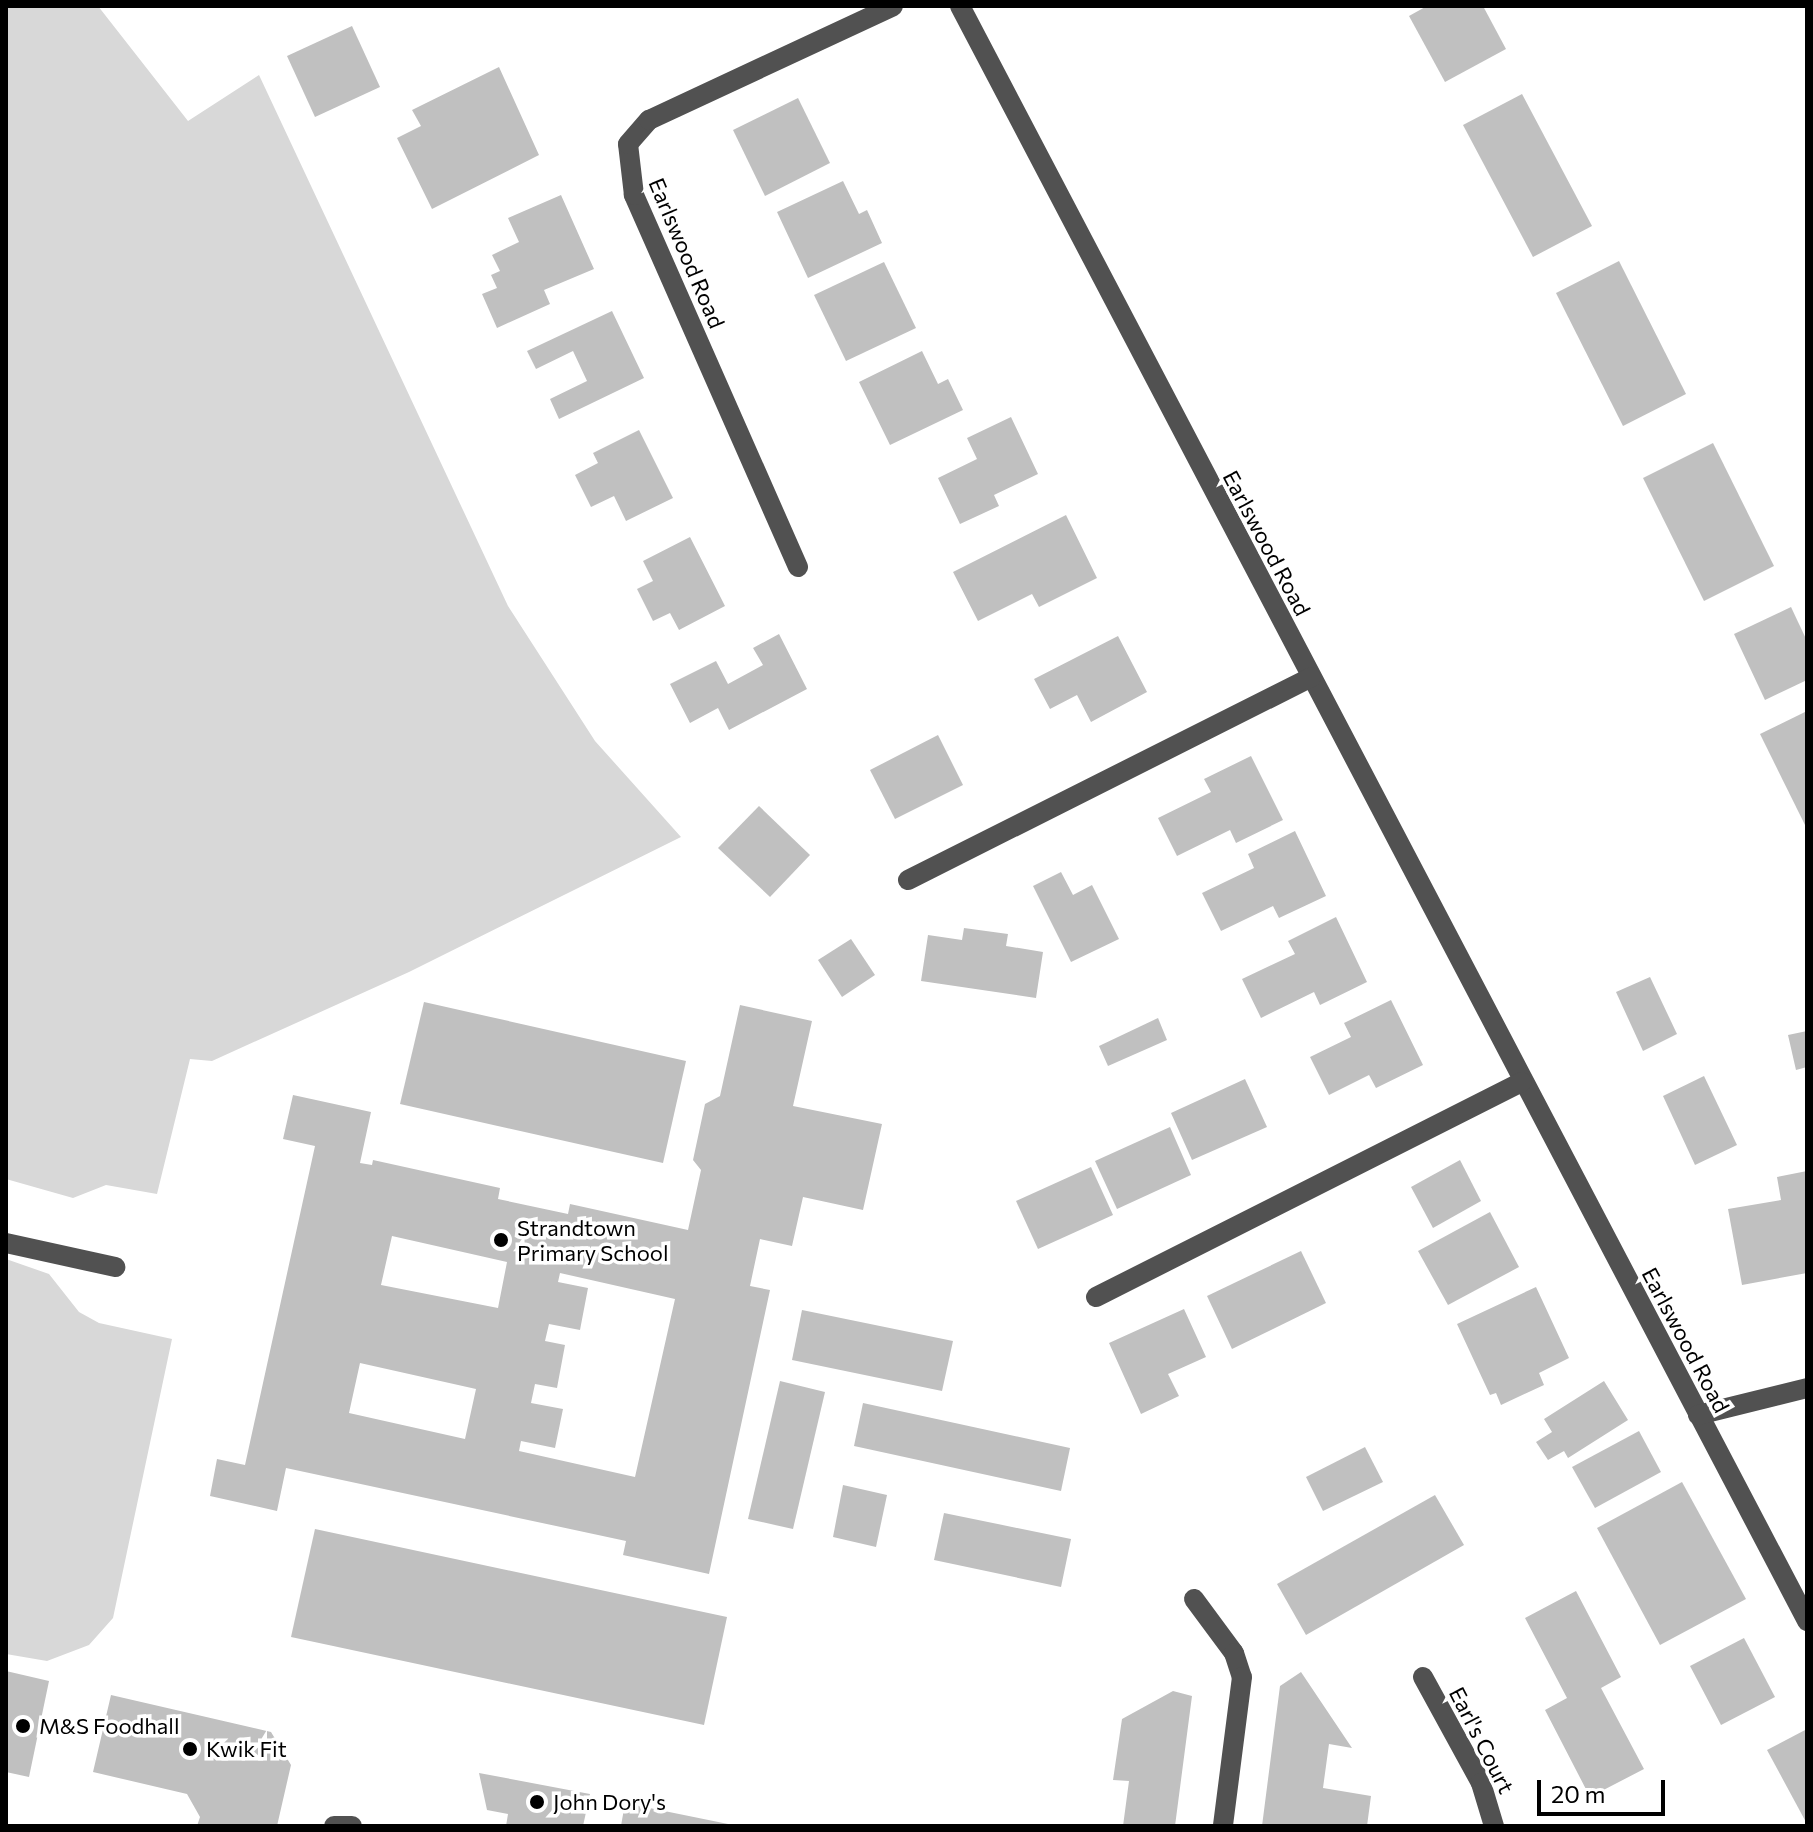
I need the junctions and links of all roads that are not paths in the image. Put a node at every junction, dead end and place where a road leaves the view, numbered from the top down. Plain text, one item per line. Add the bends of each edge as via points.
1 (893, 6) edge
2 (960, 6) edge
3 (798, 567) dead end
4 (1311, 677) junction
5 (908, 880) dead end
6 (1522, 1082) junction
7 (6, 1243) edge
8 (115, 1267) dead end
9 (1096, 1297) dead end
10 (1807, 1388) edge
11 (1698, 1415) junction
12 (1194, 1599) dead end
13 (1807, 1621) edge
14 (1423, 1677) dead end
15 (334, 1826) edge
16 (352, 1826) edge
17 (1223, 1826) edge
18 (1494, 1826) edge

1 - 3 street, Earlswood Road via 649,120 628,144 634,195
2 - 4 street, Earlswood Road
4 - 5 street
4 - 6 street, Earlswood Road
6 - 9 street
6 - 11 street, Earlswood Road
7 - 8 street
10 - 11 street
11 - 13 street, Earlswood Road
12 - 17 street via 1234,1653 1242,1677
14 - 18 street, Earl's Court via 1481,1783
15 - 16 street

